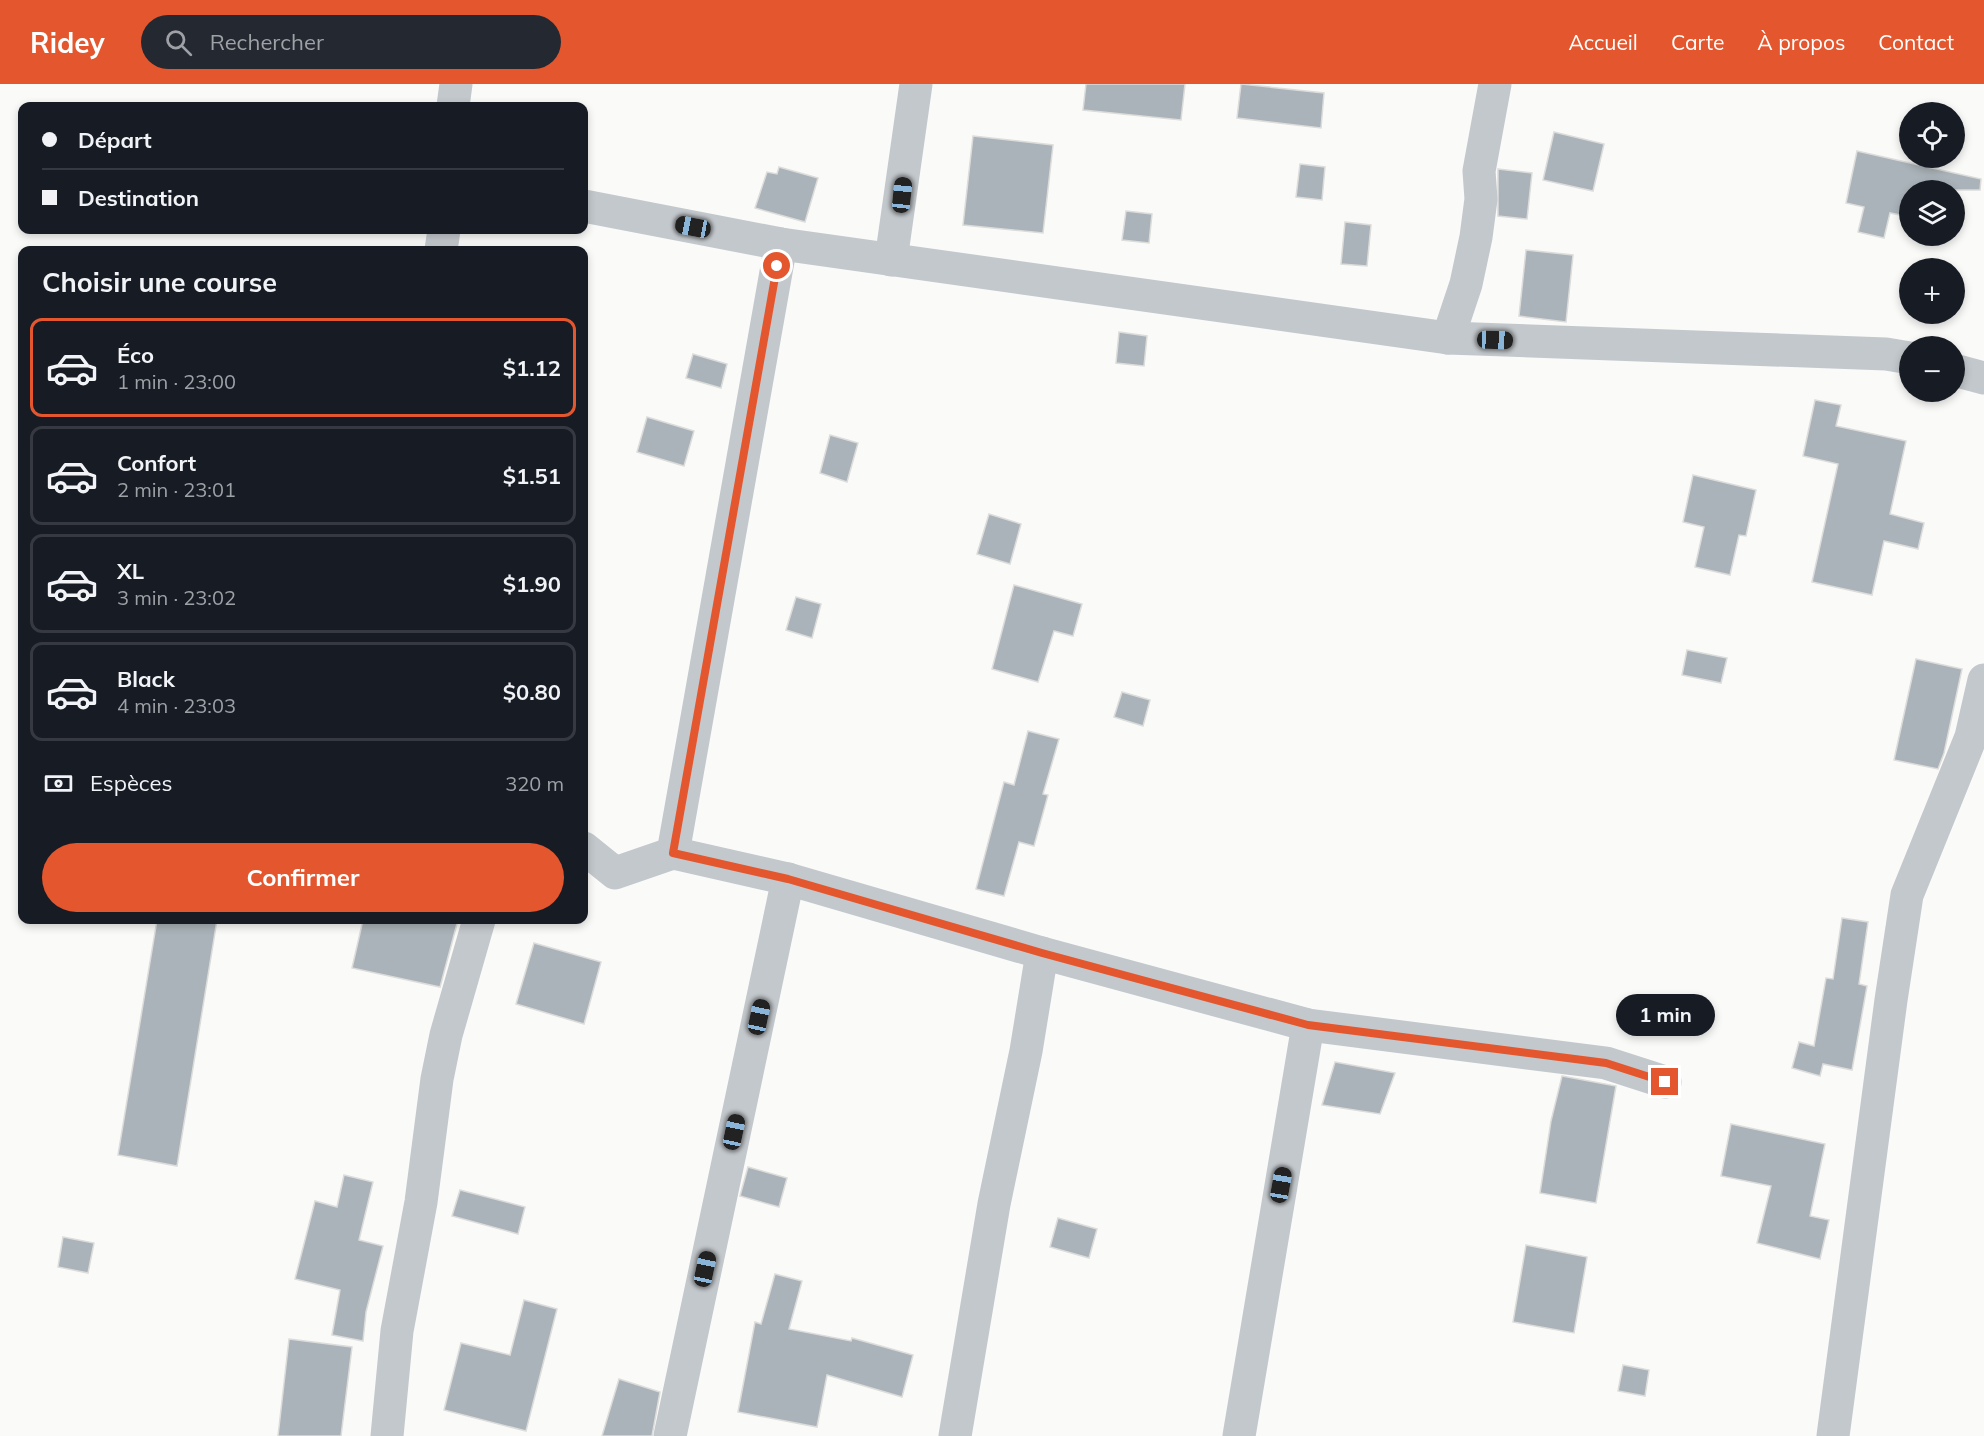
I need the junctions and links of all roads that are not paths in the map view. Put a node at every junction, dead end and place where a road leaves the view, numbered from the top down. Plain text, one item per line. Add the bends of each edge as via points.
1 (456, 84) edge
2 (916, 84) edge
3 (1495, 84) edge
4 (454, 102) edge
5 (588, 207) edge
6 (781, 244) junction
7 (891, 260) junction
8 (1448, 338) junction
9 (1899, 356) edge
10 (1965, 373) edge
11 (1984, 378) edge
12 (1984, 680) edge
13 (588, 851) edge
14 (673, 853) junction
15 (788, 879) junction
16 (478, 924) edge
17 (1042, 953) junction
18 (1308, 1025) junction
19 (1665, 1082) dead end
20 (387, 1436) edge
21 (670, 1436) edge
22 (955, 1436) edge
23 (1239, 1436) edge
24 (1833, 1436) edge

1 - 4 street
2 - 7 street
3 - 8 street via 1479,171 1481,199 1476,237
5 - 6 street
6 - 7 street
6 - 14 street
7 - 8 street
8 - 9 street
10 - 11 street
12 - 24 street via 1971,737 1907,895
13 - 14 street via 615,873
14 - 15 street
15 - 17 street
15 - 21 street
16 - 20 street via 437,1079 421,1202 396,1331
17 - 18 street
17 - 22 street
18 - 19 street via 1606,1063
18 - 23 street

